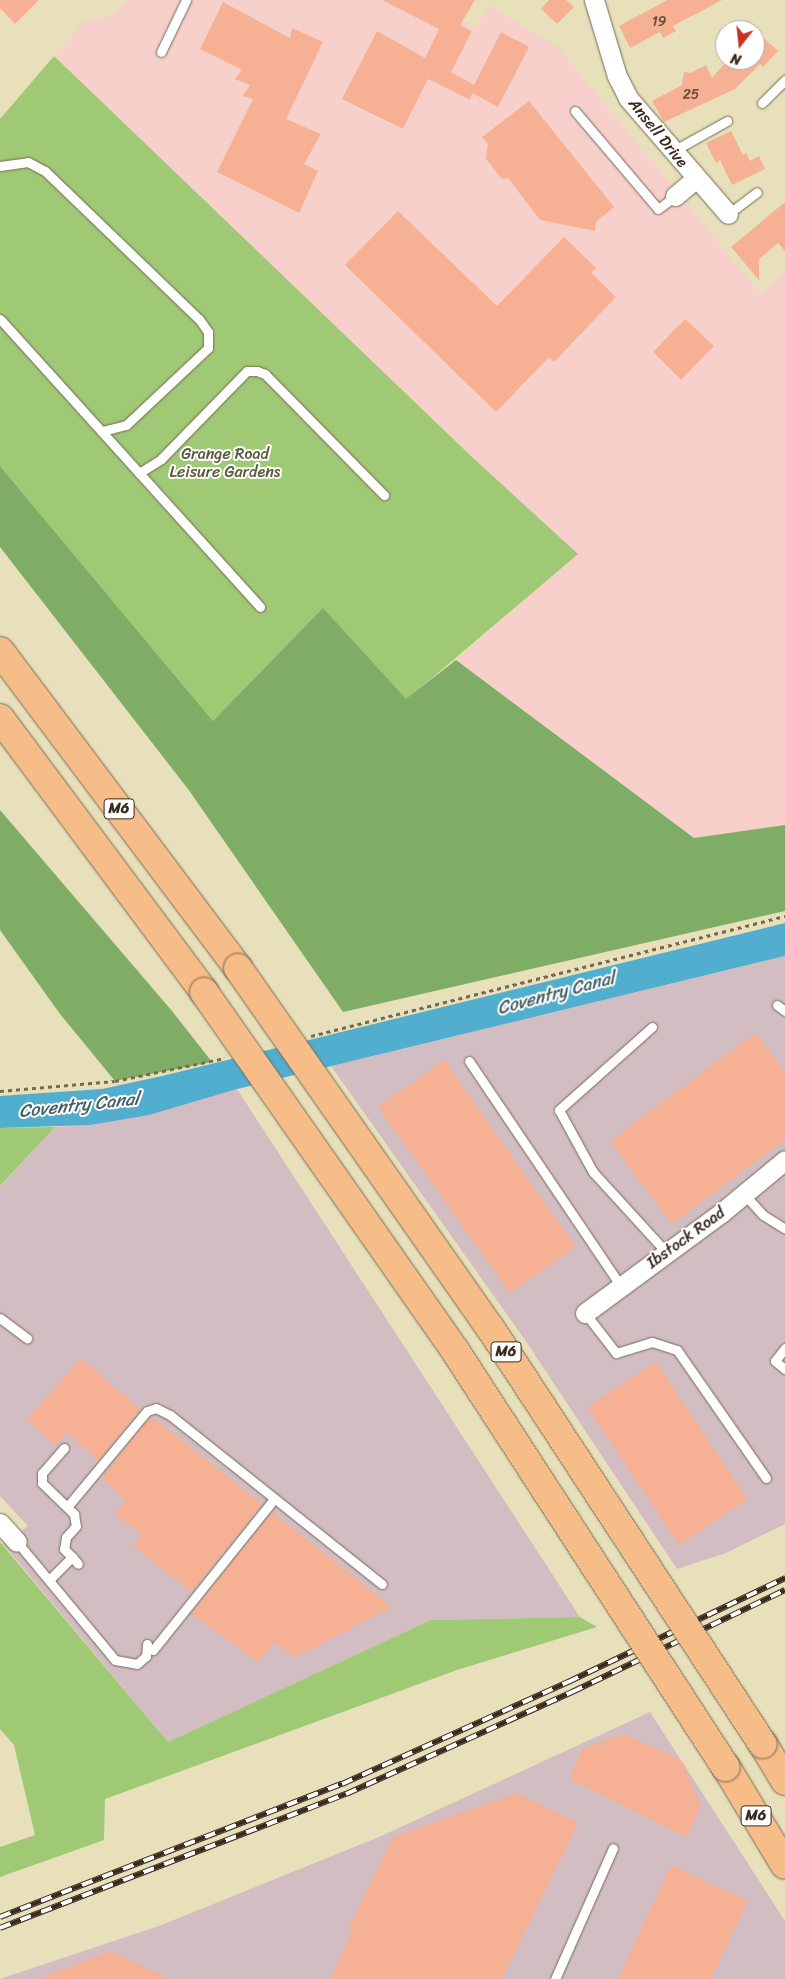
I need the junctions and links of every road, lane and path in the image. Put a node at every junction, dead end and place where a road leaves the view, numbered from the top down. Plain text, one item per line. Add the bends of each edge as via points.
1 (186, 0) edge
2 (594, 0) edge
3 (161, 52) dead end
4 (785, 80) edge
5 (762, 103) dead end
6 (575, 111) dead end
7 (727, 121) dead end
8 (672, 151) junction
9 (0, 166) edge
10 (695, 179) junction
11 (757, 192) dead end
12 (675, 196) joint
13 (728, 214) joint
14 (0, 319) edge
15 (102, 432) junction
16 (139, 473) junction
17 (384, 495) dead end
18 (260, 607) dead end
19 (0, 650) edge
20 (0, 718) edge
21 (785, 916) edge
22 (777, 1005) dead end
23 (785, 1012) edge
24 (652, 1027) dead end
25 (304, 1038) dead end
26 (230, 1057) dead end
27 (469, 1061) dead end
28 (0, 1091) edge
29 (785, 1160) edge
30 (744, 1194) junction
31 (785, 1229) edge
32 (666, 1252) junction
33 (620, 1286) junction
34 (584, 1312) joint
35 (0, 1318) edge
36 (28, 1338) dead end
37 (785, 1348) edge
38 (785, 1369) edge
39 (64, 1448) dead end
40 (766, 1478) dead end
41 (274, 1498) junction
42 (67, 1507) junction
43 (0, 1523) edge
44 (17, 1542) joint
45 (49, 1580) junction
46 (382, 1584) dead end
47 (785, 1781) edge
48 (613, 1848) dead end
49 (785, 1865) edge
50 (555, 1979) edge

1 - 3 lane
2 - 8 street, Ansell Drive via 617,76 628,98
4 - 5 lane
6 - 12 lane via 658,209
7 - 8 lane
8 - 10 street, Ansell Drive
9 - 15 lane via 28,162 45,171 199,319 208,332 208,348 154,399 126,425
10 - 12 street, Ansell Drive
10 - 13 street, Ansell Drive
11 - 13 lane
14 - 15 lane
15 - 16 lane
16 - 17 lane via 161,459 247,371 257,371 265,374
16 - 18 lane
19 - 47 highway, M6, bridge via 238,968 491,1329
20 - 49 highway, M6, bridge via 204,992 456,1352 726,1767
21 - 25 path
22 - 23 lane
24 - 32 lane via 559,1110 593,1172
26 - 28 path via 115,1081
27 - 33 lane
29 - 30 street, Ibstock Road
30 - 31 lane via 763,1215
30 - 32 street, Ibstock Road
32 - 33 street, Ibstock Road
33 - 34 street, Ibstock Road
34 - 40 lane via 616,1353 652,1342 677,1350
35 - 36 lane
37 - 38 lane via 775,1361
39 - 42 lane via 42,1473 42,1483
41 - 42 lane via 170,1415 156,1408 147,1411
41 - 45 lane via 137,1664 115,1660
41 - 46 lane
42 - 45 lane via 74,1514 76,1526 66,1538 64,1549 75,1560
43 - 44 street
44 - 45 lane
48 - 50 lane

